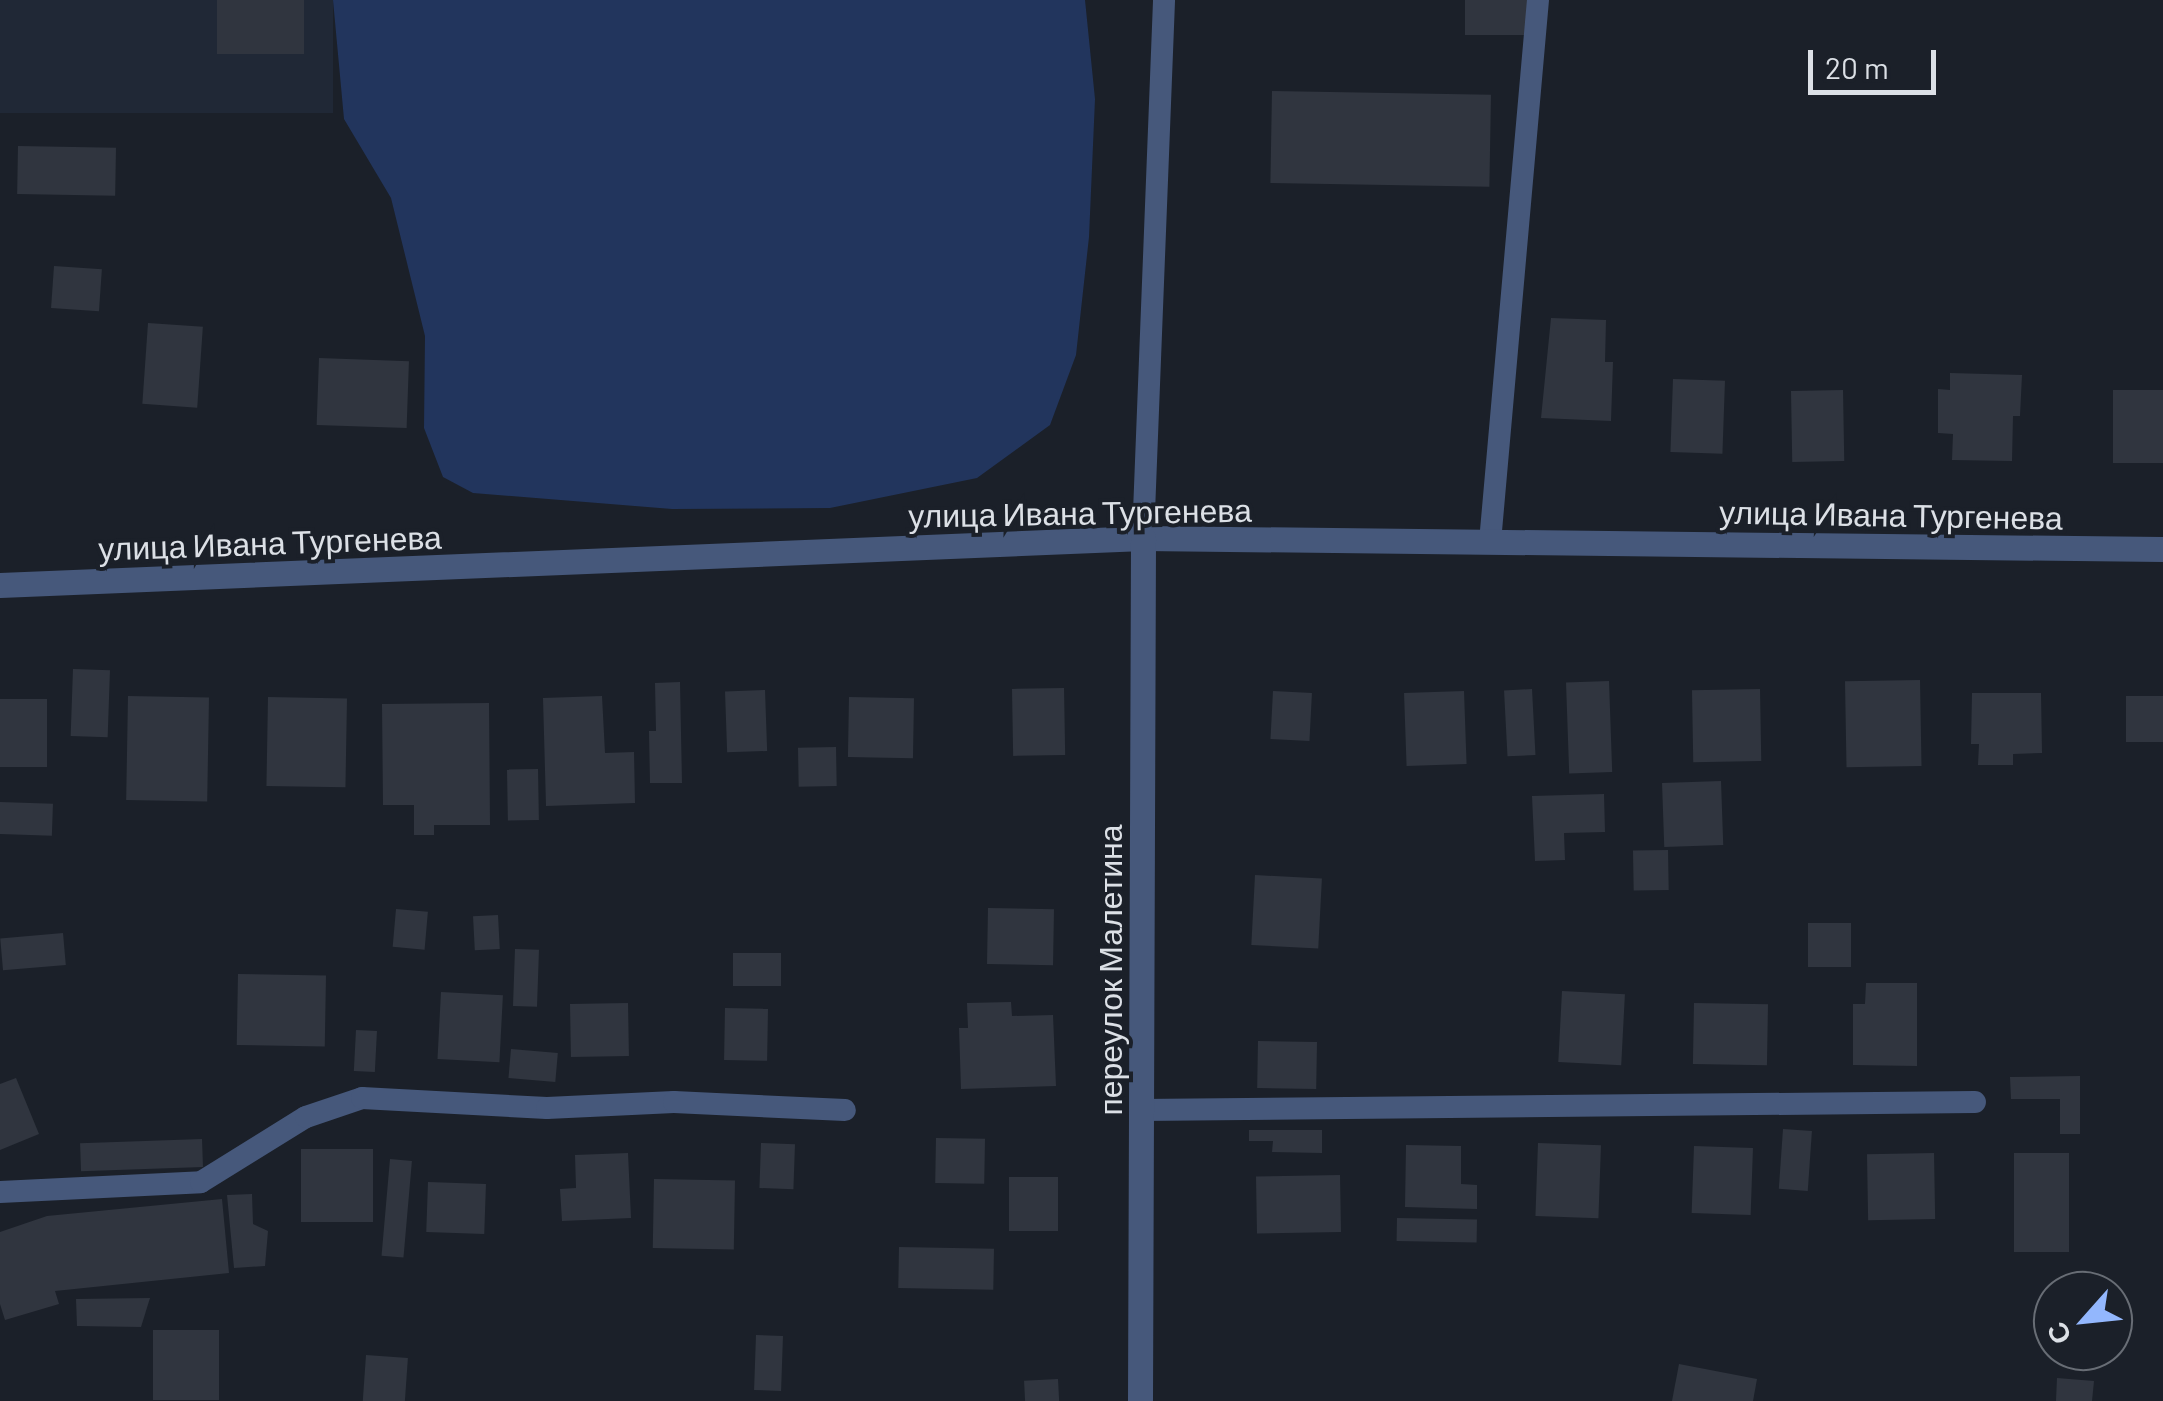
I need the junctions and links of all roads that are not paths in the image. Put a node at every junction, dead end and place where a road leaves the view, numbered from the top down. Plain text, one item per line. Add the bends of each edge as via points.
1 (1164, 0) edge
2 (1538, 0) edge
3 (1143, 538) junction
4 (1490, 542) junction
5 (2163, 549) edge
6 (0, 585) edge
7 (1974, 1102) dead end
8 (845, 1110) dead end
9 (1141, 1110) junction
10 (0, 1192) edge
11 (1140, 1401) edge

1 - 3 lane
2 - 4 lane
3 - 4 street, улица Ивана Тургенева
3 - 6 street, улица Ивана Тургенева
3 - 9 street, переулок Малетина
4 - 5 street, улица Ивана Тургенева
7 - 9 lane
8 - 10 lane via 674,1102 527,1108 362,1098 306,1117 201,1182
9 - 11 street, переулок Малетина

